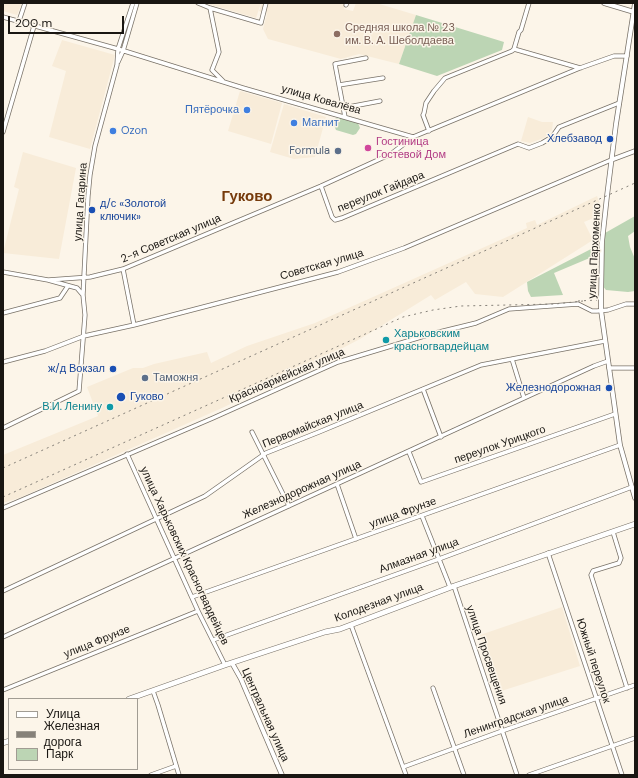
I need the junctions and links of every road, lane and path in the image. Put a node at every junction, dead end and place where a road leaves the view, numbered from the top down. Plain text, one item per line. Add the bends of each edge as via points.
1 (24, 3) edge
2 (133, 3) edge
3 (137, 3) edge
4 (198, 3) edge
5 (266, 3) edge
6 (529, 3) edge
7 (604, 3) edge
8 (635, 3) edge
9 (210, 8) junction
10 (634, 12) junction
11 (3, 17) edge
12 (19, 21) junction
13 (34, 26) junction
14 (118, 49) junction
15 (514, 49) junction
16 (123, 51) junction
17 (627, 56) junction
18 (366, 58) dead end
19 (117, 65) junction
20 (580, 68) junction
21 (383, 78) dead end
22 (223, 82) junction
23 (339, 86) junction
24 (380, 101) dead end
25 (620, 102) junction
26 (343, 108) junction
27 (345, 117) junction
28 (429, 131) junction
29 (3, 132) edge
30 (414, 137) junction
31 (635, 151) edge
32 (611, 160) junction
33 (321, 186) junction
34 (123, 269) junction
35 (3, 272) edge
36 (85, 277) junction
37 (48, 280) junction
38 (68, 286) junction
39 (83, 295) junction
40 (635, 304) edge
41 (601, 310) junction
42 (3, 313) edge
43 (134, 325) junction
44 (84, 336) junction
45 (605, 341) junction
46 (512, 359) junction
47 (608, 361) junction
48 (3, 362) edge
49 (610, 368) junction
50 (635, 368) edge
51 (423, 389) junction
52 (524, 398) junction
53 (615, 414) junction
54 (3, 428) edge
55 (252, 432) dead end
56 (441, 437) junction
57 (620, 445) junction
58 (409, 452) junction
59 (127, 454) junction
60 (263, 455) junction
61 (337, 484) junction
62 (632, 487) junction
63 (635, 498) edge
64 (289, 506) junction
65 (3, 508) edge
66 (422, 516) junction
67 (157, 519) junction
68 (635, 524) edge
69 (613, 532) junction
70 (356, 539) junction
71 (548, 553) junction
72 (174, 558) junction
73 (439, 559) junction
74 (452, 587) junction
75 (3, 591) edge
76 (192, 597) junction
77 (198, 611) junction
78 (351, 625) junction
79 (3, 637) edge
80 (213, 640) junction
81 (232, 663) junction
82 (225, 665) junction
83 (635, 685) edge
84 (433, 688) dead end
85 (626, 688) junction
86 (3, 690) edge
87 (153, 691) junction
88 (132, 698) edge
89 (596, 698) junction
90 (502, 731) junction
91 (635, 738) edge
92 (612, 745) junction
93 (454, 748) junction
94 (176, 766) junction
95 (403, 767) junction
96 (151, 775) edge
97 (179, 775) edge
98 (282, 775) edge
99 (406, 775) edge
100 (464, 775) edge
101 (517, 775) edge
102 (529, 775) edge
103 (622, 775) edge

1 - 12 street
2 - 14 street, улица Гагарина
3 - 16 street, улица Гагарина
4 - 9 street
5 - 9 street via 261,23
6 - 15 street
7 - 10 street
8 - 10 street, улица Пархоменко
9 - 22 street via 219,52 212,70
10 - 17 street, улица Пархоменко
11 - 12 street, улица Ковалёва
12 - 13 street, улица Ковалёва
13 - 14 street, улица Ковалёва
13 - 29 street
14 - 16 street, улица Ковалёва
14 - 19 street, улица Гагарина
15 - 20 street
15 - 28 street via 446,78 426,103 422,115
16 - 19 street, улица Гагарина
16 - 22 street, улица Ковалёва
17 - 20 street via 614,56
17 - 25 street, улица Пархоменко
18 - 23 street via 335,64
19 - 36 street, улица Гагарина via 100,124 90,175
20 - 28 street
21 - 23 street
22 - 27 street, улица Ковалёва
23 - 26 street
24 - 26 street
25 - 32 street, улица Пархоменко
25 - 33 street, переулок Гайдара via 559,127 552,137 542,144 529,148 518,144 335,220
26 - 27 street
27 - 30 street, улица Ковалёва
28 - 30 street
30 - 33 street, 2-я Советская улица via 391,154
31 - 32 street, Советская улица
32 - 41 street, улица Пархоменко via 602,242
32 - 43 street, Советская улица via 404,248 338,272
33 - 34 street, 2-я Советская улица
34 - 36 street, 2-я Советская улица
34 - 43 street
35 - 37 street
36 - 37 street, 2-я Советская улица
36 - 39 street, улица Гагарина
37 - 38 street
38 - 39 street via 77,288
38 - 42 street via 60,298
39 - 44 street, улица Гагарина
40 - 41 street, Красноармейская улица
41 - 45 street, улица Пархоменко
41 - 59 street, Красноармейская улица via 592,310 578,304 509,309 476,323 338,362
43 - 44 street, Советская улица
44 - 48 street, Советская улица via 45,351
44 - 54 street, улица Гагарина via 80,391
45 - 46 street, Первомайская улица
45 - 47 street, улица Пархоменко
46 - 51 street, Первомайская улица via 481,365
46 - 52 street
47 - 49 street, улица Пархоменко
47 - 52 street, Железнодорожная улица
49 - 50 street
49 - 53 street, улица Пархоменко
51 - 56 street
51 - 60 street, Первомайская улица
52 - 56 street, Железнодорожная улица
53 - 57 street, улица Пархоменко
53 - 58 street, переулок Урицкого via 421,482
55 - 60 street
56 - 58 street, Железнодорожная улица
57 - 62 street, улица Пархоменко
57 - 66 street, улица Фрунзе
58 - 61 street, Железнодорожная улица
59 - 65 street, Красноармейская улица
59 - 67 street, улица Харьковских Красногвардейцев
60 - 64 street
60 - 67 street, Первомайская улица via 205,496
61 - 64 street, Железнодорожная улица
61 - 70 street
62 - 63 street, улица Пархоменко
62 - 73 street, Алмазная улица
64 - 72 street, Железнодорожная улица
66 - 70 street, улица Фрунзе
66 - 73 street, улица Просвещения
67 - 72 street, улица Харьковских Красногвардейцев
67 - 75 street, Первомайская улица
68 - 69 main road, Колодезная улица
69 - 71 main road, Колодезная улица
69 - 85 street via 621,558 619,563 593,571 591,576
70 - 76 street, улица Фрунзе
71 - 74 main road, Колодезная улица
71 - 89 street, Южный переулок
72 - 76 street, улица Харьковских Красногвардейцев
72 - 79 street, Железнодорожная улица
73 - 74 street, улица Просвещения
73 - 80 street, Алмазная улица
74 - 78 main road, Колодезная улица
74 - 90 street, улица Просвещения
76 - 77 street, улица Харьковских Красногвардейцев
77 - 80 street, улица Харьковских Красногвардейцев
77 - 86 street, улица Фрунзе
78 - 81 main road, Колодезная улица
78 - 95 street
80 - 82 street, улица Харьковских Красногвардейцев
81 - 82 main road, Колодезная улица
81 - 98 street, Центральная улица
82 - 87 main road, Колодезная улица
83 - 85 street, Ленинградская улица
84 - 93 street
85 - 89 street, Ленинградская улица
87 - 88 main road, Колодезная улица
87 - 94 street
89 - 90 street, Ленинградская улица
89 - 92 street, Южный переулок
90 - 93 street, Ленинградская улица
90 - 101 street, улица Просвещения
91 - 92 street
92 - 102 street
92 - 103 street, Южный переулок
93 - 95 street, Ленинградская улица
93 - 100 street
94 - 96 street
94 - 97 street
95 - 99 street

